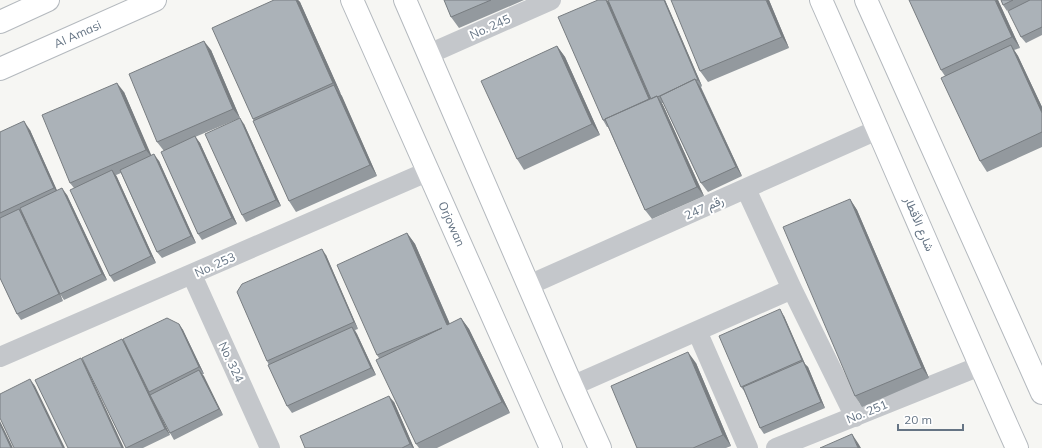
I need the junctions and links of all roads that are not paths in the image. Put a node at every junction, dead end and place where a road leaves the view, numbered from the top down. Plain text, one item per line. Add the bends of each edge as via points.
1 (48, 0) edge
2 (155, 0) edge
3 (352, 0) edge
4 (405, 0) edge
5 (551, 0) edge
6 (821, 0) edge
7 (866, 0) edge
8 (0, 22) edge
9 (429, 54) junction
10 (0, 69) edge
11 (879, 129) junction
12 (429, 171) junction
13 (746, 189) junction
14 (192, 275) junction
15 (529, 285) junction
16 (792, 289) junction
17 (697, 331) junction
18 (0, 357) edge
19 (980, 366) junction
20 (572, 386) junction
21 (1042, 393) edge
22 (855, 417) junction
23 (270, 448) edge
24 (551, 448) edge
25 (600, 448) edge
26 (748, 448) edge
27 (776, 448) edge
28 (1017, 448) edge

1 - 8 street
2 - 10 street, Al Amasi
3 - 12 street, Orjowan
4 - 9 street
5 - 9 street, No. 245
6 - 11 street, شارع الأقطار
7 - 21 street
9 - 15 street
11 - 13 street, رقم 247
11 - 19 street, شارع الأقطار
12 - 14 street, No. 253
12 - 24 street, Orjowan
13 - 15 street, رقم 247
13 - 16 street
14 - 18 street, No. 253
14 - 23 street, No. 324
15 - 20 street
16 - 17 street
16 - 22 street
17 - 20 street
17 - 26 street
19 - 22 street, No. 251
19 - 28 street, شارع الأقطار
20 - 25 street
22 - 27 street, No. 251

